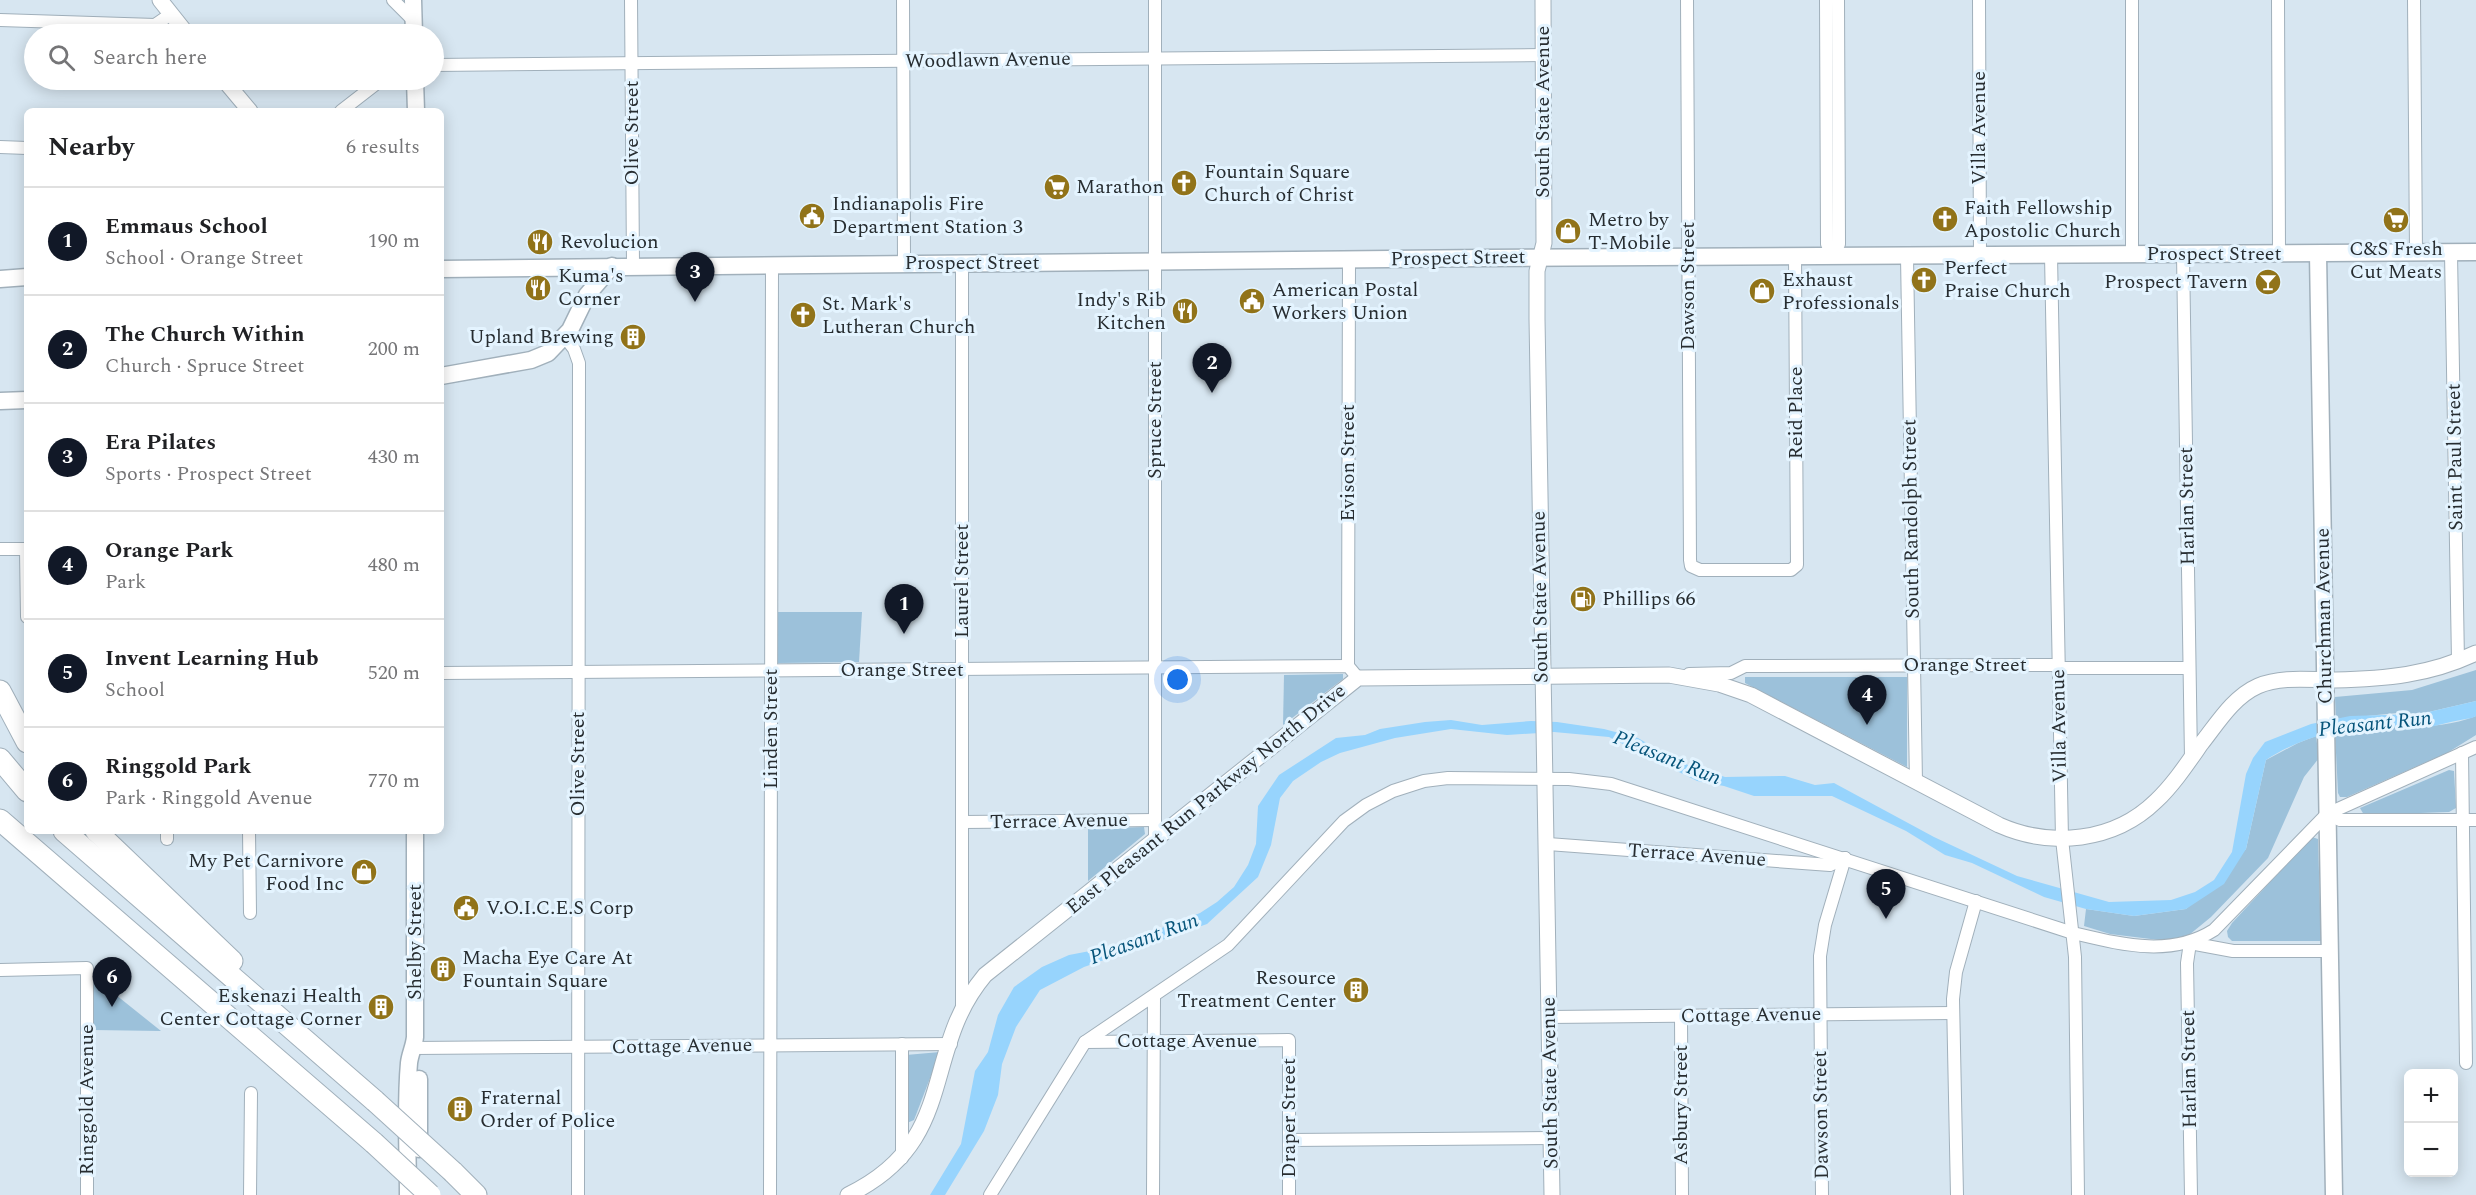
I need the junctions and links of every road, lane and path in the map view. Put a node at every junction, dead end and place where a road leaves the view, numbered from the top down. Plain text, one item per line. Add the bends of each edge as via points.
1 (160, 0) edge
2 (393, 0) edge
3 (413, 0) edge
4 (631, 0) edge
5 (903, 0) edge
6 (1155, 0) edge
7 (1543, 0) edge
8 (1687, 0) edge
9 (1826, 0) edge
10 (1838, 0) edge
11 (1979, 0) edge
12 (2132, 0) edge
13 (2278, 0) edge
14 (2414, 0) edge
15 (171, 14) junction
16 (0, 20) edge
17 (124, 24) edge
18 (156, 24) edge
19 (179, 24) edge
20 (412, 24) edge
21 (414, 24) edge
22 (1542, 55) junction
23 (1155, 59) junction
24 (903, 61) junction
25 (632, 64) junction
26 (444, 65) edge
27 (232, 90) edge
28 (368, 90) edge
29 (247, 108) edge
30 (345, 108) edge
31 (0, 147) edge
32 (24, 148) edge
33 (2476, 252) edge
34 (2416, 253) junction
35 (2451, 253) junction
36 (2279, 254) junction
37 (2318, 254) junction
38 (2051, 255) junction
39 (2132, 255) junction
40 (2183, 255) junction
41 (1688, 256) junction
42 (1795, 256) junction
43 (1833, 256) junction
44 (1980, 256) junction
45 (1907, 257) junction
46 (1540, 258) junction
47 (1349, 260) junction
48 (1155, 261) junction
49 (904, 263) junction
50 (962, 263) junction
51 (772, 264) junction
52 (633, 265) junction
53 (612, 266) junction
54 (444, 269) edge
55 (24, 278) edge
56 (0, 279) edge
57 (565, 337) junction
58 (444, 375) edge
59 (24, 400) edge
60 (1, 403) edge
61 (0, 549) edge
62 (24, 549) edge
63 (1795, 568) joint
64 (2476, 653) edge
65 (2458, 661) junction
66 (1914, 666) junction
67 (2058, 667) junction
68 (1155, 668) junction
69 (2189, 668) junction
70 (962, 669) junction
71 (771, 671) junction
72 (1353, 672) junction
73 (578, 673) junction
74 (444, 674) edge
75 (1669, 675) junction
76 (1541, 677) junction
77 (2325, 688) junction
78 (0, 691) edge
79 (24, 736) edge
80 (2476, 747) edge
81 (2462, 753) junction
82 (2191, 758) junction
83 (0, 759) edge
84 (1545, 779) junction
85 (1916, 782) junction
86 (24, 787) edge
87 (2327, 814) junction
88 (0, 820) edge
89 (1155, 820) junction
90 (2462, 820) junction
91 (2476, 820) edge
92 (963, 822) junction
93 (67, 834) edge
94 (99, 834) edge
95 (249, 834) edge
96 (415, 834) edge
97 (2062, 839) junction
98 (1155, 840) junction
99 (1548, 844) junction
100 (1845, 858) junction
101 (1976, 901) junction
102 (250, 913) dead end
103 (2072, 927) junction
104 (2190, 943) junction
105 (2330, 951) junction
106 (0, 970) edge
107 (1154, 996) junction
108 (962, 1007) junction
109 (1953, 1013) junction
110 (1820, 1014) junction
111 (1681, 1016) junction
112 (1550, 1017) junction
113 (1289, 1040) joint
114 (1084, 1042) junction
115 (1154, 1042) junction
116 (902, 1044) junction
117 (951, 1044) junction
118 (770, 1045) junction
119 (578, 1046) junction
120 (414, 1050) junction
121 (2466, 1063) dead end
122 (340, 1071) junction
123 (251, 1093) dead end
124 (1551, 1138) junction
125 (1289, 1140) junction
126 (902, 1158) junction
127 (87, 1195) edge
128 (250, 1195) edge
129 (408, 1195) edge
130 (418, 1195) edge
131 (430, 1195) edge
132 (476, 1195) edge
133 (578, 1195) edge
134 (770, 1195) edge
135 (848, 1195) edge
136 (990, 1195) edge
137 (1153, 1195) edge
138 (1289, 1195) edge
139 (1552, 1195) edge
140 (1682, 1195) edge
141 (1822, 1195) edge
142 (1957, 1195) edge
143 (2078, 1195) edge
144 (2191, 1195) edge
145 (2334, 1195) edge

1 - 15 street
2 - 20 street
3 - 21 main road
4 - 25 street, Olive Street
5 - 24 street
6 - 23 street, Spruce Street
7 - 22 street, South State Avenue
8 - 41 street, Dawson Street
9 - 43 street via 1827,244
10 - 43 street via 1839,244
11 - 44 street, Villa Avenue
12 - 39 street
13 - 36 street
14 - 34 street
15 - 18 street
15 - 19 street
16 - 17 street
22 - 23 street, Woodlawn Avenue
22 - 46 street, South State Avenue via 1544,243
23 - 24 street, Woodlawn Avenue
23 - 48 street, Spruce Street
24 - 25 street, Woodlawn Avenue
24 - 49 street
25 - 26 street, Woodlawn Avenue
25 - 52 street, Olive Street
27 - 29 street
28 - 30 street
31 - 32 street
33 - 35 main road, Prospect Street
34 - 35 main road, Prospect Street
34 - 37 main road, Prospect Street
35 - 65 street, Saint Paul Street
36 - 37 main road, Prospect Street
36 - 40 main road, Prospect Street
37 - 77 main road, Churchman Avenue
38 - 39 main road, Prospect Street
38 - 44 main road, Prospect Street
38 - 67 street, Villa Avenue
39 - 40 main road, Prospect Street
40 - 69 street, Harlan Street
41 - 42 main road, Prospect Street
41 - 46 main road, Prospect Street
41 - 63 street, Dawson Street via 1691,566
42 - 43 main road, Prospect Street
42 - 63 street, Reid Place
43 - 45 main road, Prospect Street
44 - 45 main road, Prospect Street
45 - 66 street, South Randolph Street
46 - 47 main road, Prospect Street
46 - 76 street, South State Avenue via 1537,290
47 - 48 main road, Prospect Street
47 - 72 street, Evison Street
48 - 50 main road, Prospect Street
48 - 68 street, Spruce Street
49 - 50 main road, Prospect Street
49 - 51 main road, Prospect Street
50 - 70 street, Laurel Street
51 - 52 main road, Prospect Street
51 - 71 street, Linden Street
52 - 53 main road, Prospect Street
53 - 54 main road, Prospect Street
53 - 57 main road via 587,295
55 - 56 main road
57 - 58 main road via 540,357
57 - 73 street, Olive Street via 579,363
59 - 60 main road
61 - 62 street
64 - 65 street, East Pleasant Run Parkway North Drive
65 - 77 street, East Pleasant Run Parkway North Drive via 2427,672
66 - 67 street, Orange Street
66 - 75 street, Orange Street via 1745,666 1731,673
66 - 85 street, South Randolph Street
67 - 69 street, Orange Street
67 - 97 street, Villa Avenue
68 - 70 street, Orange Street
68 - 72 street, Orange Street
68 - 89 street, Spruce Street
69 - 82 street, Harlan Street
70 - 71 street, Orange Street
70 - 92 street, Laurel Street
71 - 73 street, Orange Street
71 - 118 street, Linden Street
72 - 76 street, East Pleasant Run Parkway North Drive
72 - 98 street, East Pleasant Run Parkway North Drive
73 - 74 street, Orange Street
73 - 119 street, Olive Street
75 - 76 street, East Pleasant Run Parkway North Drive
75 - 85 street, East Pleasant Run Parkway North Drive via 1703,680 1751,695
76 - 84 street, South State Avenue
77 - 82 street, East Pleasant Run Parkway North Drive via 2273,682 2252,690 2231,707
77 - 87 main road, Churchman Avenue
78 - 79 highway
80 - 81 street
81 - 87 street
81 - 90 street
82 - 97 street, East Pleasant Run Parkway North Drive via 2157,800 2134,818 2101,833
83 - 86 highway
84 - 99 street, South State Avenue
84 - 100 street via 1594,781 1630,789
84 - 107 street via 1448,778 1420,782 1377,798 1344,821 1228,945
85 - 97 street, East Pleasant Run Parkway North Drive via 2009,829
87 - 90 street via 2340,820
87 - 104 street via 2220,924
87 - 105 main road, Churchman Avenue
88 - 131 highway, bridge
89 - 92 street, Terrace Avenue
89 - 98 street, Spruce Street
90 - 91 street
90 - 121 street
92 - 108 street, Laurel Street
93 - 122 highway
94 - 122 highway via 212,940
95 - 102 street
96 - 120 main road, Shelby Street
97 - 103 street, Villa Avenue
98 - 108 street, East Pleasant Run Parkway North Drive via 995,966
99 - 100 street, Terrace Avenue via 1830,865
99 - 112 street, South State Avenue
100 - 101 street
100 - 110 street, Dawson Street via 1822,937
101 - 103 street
101 - 109 street via 1955,977
103 - 104 street via 2134,945 2172,947
103 - 143 street, Villa Avenue
104 - 105 street via 2233,951
104 - 144 street, Harlan Street via 2187,963
105 - 145 main road, Churchman Avenue
106 - 127 street, Ringgold Avenue via 87,968
107 - 114 street
107 - 115 street
108 - 117 street, East Pleasant Run Parkway North Drive
109 - 110 street, Cottage Avenue
109 - 142 street
110 - 111 street, Cottage Avenue
110 - 141 street, Dawson Street
111 - 112 street, Cottage Avenue
111 - 140 street, Asbury Street
112 - 124 street, South State Avenue
113 - 115 street, Cottage Avenue
113 - 125 street, Draper Street
114 - 115 street, Cottage Avenue
114 - 136 street
115 - 137 street
116 - 117 street, Cottage Avenue
116 - 118 street, Cottage Avenue
116 - 126 street
117 - 126 street, East Pleasant Run Parkway North Drive via 926,1120
118 - 119 street, Cottage Avenue
118 - 134 street, Linden Street
119 - 120 street, Cottage Avenue
119 - 133 street, Olive Street
120 - 129 main road, Shelby Street via 409,1060
120 - 130 main road, Shelby Street via 418,1058
122 - 132 highway, bridge
123 - 128 street
124 - 125 street
124 - 139 street, South State Avenue
125 - 138 street, Draper Street
126 - 135 street, East Pleasant Run Parkway North Drive via 879,1178

